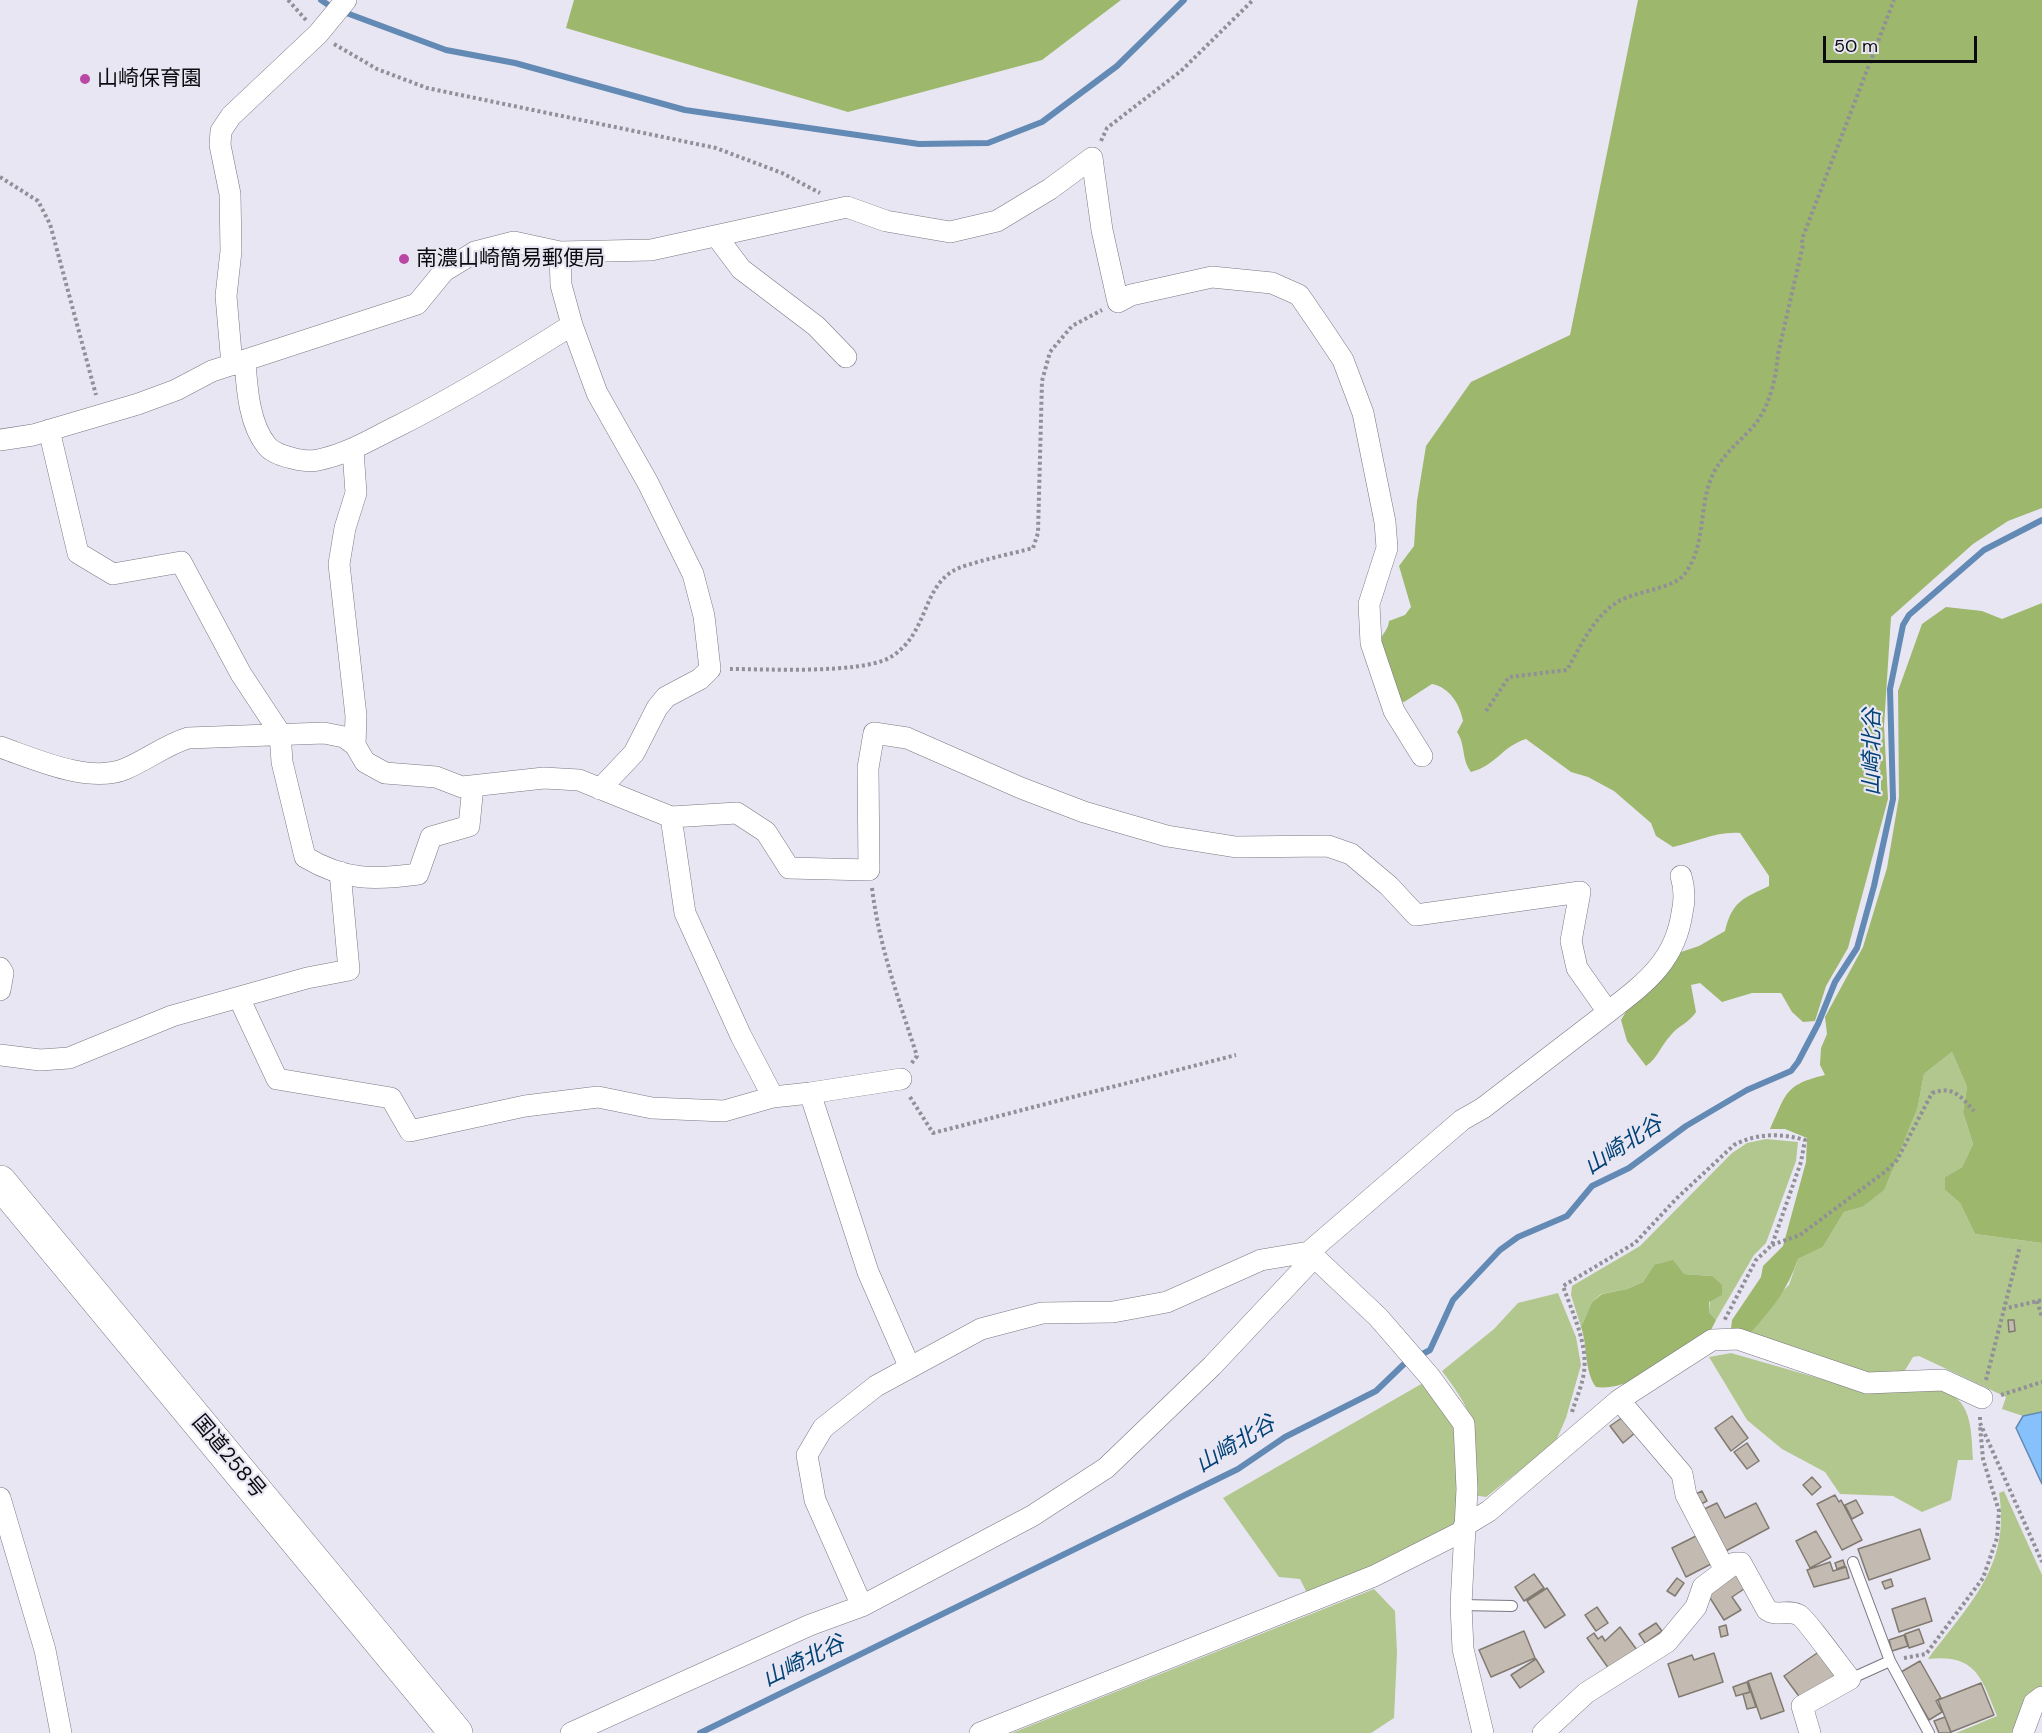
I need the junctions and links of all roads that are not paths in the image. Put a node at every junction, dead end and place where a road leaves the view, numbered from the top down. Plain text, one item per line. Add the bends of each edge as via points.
1 (346, 0) edge
2 (717, 237) junction
3 (560, 252) junction
4 (572, 325) junction
5 (846, 357) dead end
6 (238, 364) junction
7 (50, 430) junction
8 (0, 440) edge
9 (353, 450) junction
10 (280, 733) junction
11 (356, 745) junction
12 (0, 747) edge
13 (1422, 756) dead end
14 (473, 786) junction
15 (600, 789) junction
16 (671, 817) junction
17 (340, 872) junction
18 (1681, 876) dead end
19 (0, 968) edge
20 (0, 990) edge
21 (239, 998) junction
22 (1608, 1012) junction
23 (0, 1055) edge
24 (901, 1079) road end
25 (810, 1093) junction
26 (773, 1097) junction
27 (0, 1182) edge
28 (1309, 1252) junction
29 (910, 1368) junction
30 (1982, 1398) road end
31 (1619, 1400) junction
32 (0, 1498) edge
33 (1463, 1529) junction
34 (1853, 1562) dead end
35 (1725, 1570) junction
36 (1461, 1605) junction
37 (862, 1606) junction
38 (1512, 1606) dead end
39 (1890, 1661) junction
40 (1850, 1679) junction
41 (2042, 1697) edge
42 (61, 1733) edge
43 (456, 1733) edge
44 (571, 1733) edge
45 (980, 1733) edge
46 (1483, 1733) edge
47 (1543, 1733) edge
48 (1810, 1733) edge
49 (1929, 1733) edge
50 (2023, 1733) edge

1 - 6 street via 318,34 231,116 221,131 230,194 231,251 226,296
2 - 3 street via 651,250
2 - 5 street via 741,269 816,326
2 - 13 street via 847,207 886,221 950,232 997,221 1092,158 1118,302 1131,295 1212,278 1272,283 1299,295 1343,360 1363,413 1388,548 1369,604 1371,643 1394,711
3 - 4 street via 561,285
3 - 6 street via 514,242 475,252 444,271 417,304
4 - 9 street via 450,399
4 - 15 street via 597,393 693,574 704,616 710,669 700,679 666,697 634,753
6 - 7 street via 102,416
6 - 9 street via 256,427 268,447 290,457 315,461
7 - 8 street
7 - 10 street via 78,553 113,574 181,562 242,674
9 - 11 street via 356,493 339,564
10 - 11 street via 344,736
10 - 12 street via 188,738 124,769 99,774 50,765
10 - 17 street via 282,762 306,857
11 - 14 street via 365,762 385,773 436,777 462,787
14 - 15 street via 544,778 579,780
14 - 17 street via 469,826 431,837 418,874 373,880
15 - 16 street
16 - 22 street via 737,813 766,832 789,868 869,870 868,768 874,733 907,738 1073,808 1167,836 1236,847 1328,846 1351,854 1416,915 1580,892 1571,941 1577,968
16 - 26 street via 685,913
17 - 21 street via 348,970
18 - 22 street via 1685,898 1672,950 1653,975
19 - 20 street
21 - 23 street via 172,1016 69,1058 40,1060
21 - 26 street via 277,1079 392,1098 410,1131 525,1106 598,1097 652,1108 724,1111
22 - 28 street via 1462,1120
24 - 25 street
25 - 26 street
25 - 29 street via 868,1272
27 - 43 highway, 国道258号
28 - 29 street via 1261,1260 1167,1302 1113,1312 1042,1313 981,1329
28 - 33 street via 1378,1317 1464,1424 1467,1489
28 - 37 street via 1306,1266 1106,1468 1032,1516
29 - 37 street via 876,1386 823,1428 807,1455 815,1500
30 - 31 street via 1943,1380 1867,1383 1738,1339 1712,1340
31 - 33 street
31 - 35 street via 1682,1474 1686,1495
32 - 42 street via 45,1650
33 - 36 street
33 - 45 street via 1374,1576
34 - 39 lane
35 - 40 street via 1741,1563 1767,1610 1803,1617
35 - 47 street via 1703,1587 1696,1607 1667,1642 1586,1693
36 - 38 lane
36 - 46 street via 1463,1649
37 - 44 street via 810,1625
39 - 40 lane
39 - 49 lane
40 - 48 street via 1802,1706
41 - 50 street via 2034,1704

